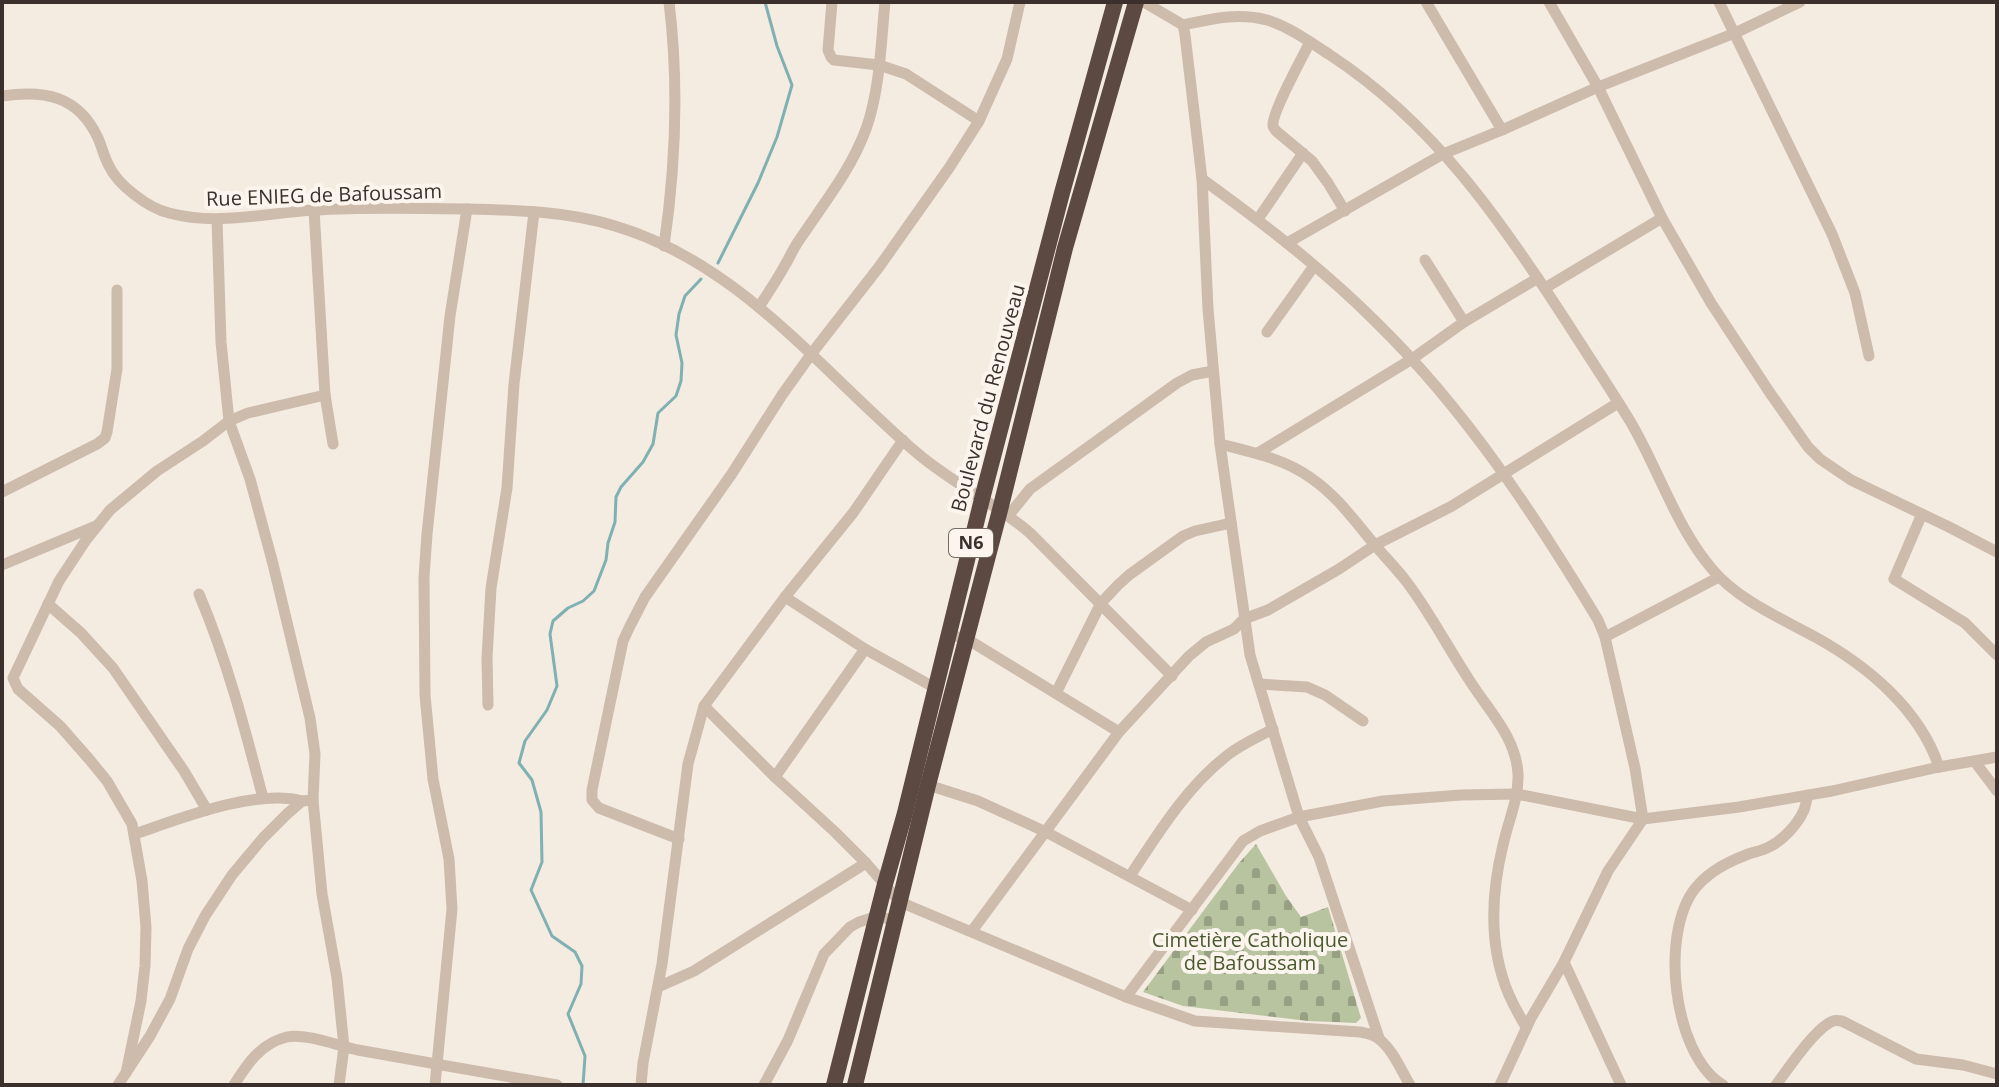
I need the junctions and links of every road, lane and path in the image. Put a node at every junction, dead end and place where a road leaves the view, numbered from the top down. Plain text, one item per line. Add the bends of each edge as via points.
1 (669, 2) edge
2 (832, 2) edge
3 (885, 2) edge
4 (1020, 2) edge
5 (1115, 2) edge
6 (1136, 2) edge
7 (1144, 2) edge
8 (1426, 2) edge
9 (1549, 2) edge
10 (1719, 2) edge
11 (1800, 2) edge
12 (1183, 25) junction
13 (1735, 33) junction
14 (1310, 42) junction
15 (879, 65) junction
16 (1598, 87) junction
17 (2, 96) edge
18 (979, 121) junction
19 (1502, 130) junction
20 (1303, 153) junction
21 (1443, 154) junction
22 (1202, 179) junction
23 (1062, 193) junction
24 (1078, 200) junction
25 (467, 209) junction
26 (314, 210) junction
27 (1345, 211) junction
28 (534, 212) junction
29 (1662, 218) junction
30 (1258, 219) junction
31 (217, 220) junction
32 (1287, 243) junction
33 (664, 246) junction
34 (1057, 246) junction
35 (1425, 260) dead end
36 (1314, 266) junction
37 (1541, 283) junction
38 (117, 290) dead end
39 (759, 307) junction
40 (1464, 322) junction
41 (1267, 332) dead end
42 (812, 353) junction
43 (1869, 356) dead end
44 (1412, 359) junction
45 (1213, 371) junction
46 (325, 395) junction
47 (1618, 403) junction
48 (229, 421) junction
49 (903, 440) junction
50 (333, 444) dead end
51 (1220, 444) junction
52 (1258, 453) junction
53 (1505, 474) junction
54 (2, 492) edge
55 (995, 507) junction
56 (1922, 514) junction
57 (1231, 523) junction
58 (100, 524) junction
59 (1375, 545) junction
60 (1997, 552) edge
61 (2, 565) edge
62 (1719, 577) junction
63 (199, 594) dead end
64 (785, 597) junction
65 (1101, 603) junction
66 (48, 604) junction
67 (1244, 619) junction
68 (950, 635) junction
69 (1605, 637) junction
70 (967, 639) junction
71 (865, 649) junction
72 (1997, 655) edge
73 (1172, 676) junction
74 (1259, 684) junction
75 (937, 689) junction
76 (1056, 693) junction
77 (488, 705) dead end
78 (704, 706) junction
79 (1363, 721) dead end
80 (1273, 729) junction
81 (1119, 732) junction
82 (1997, 757) edge
83 (1975, 762) junction
84 (1939, 767) junction
85 (775, 777) junction
86 (928, 785) junction
87 (1997, 791) edge
88 (1517, 794) junction
89 (1808, 795) junction
90 (263, 798) junction
91 (307, 800) junction
92 (207, 810) junction
93 (1299, 817) junction
94 (1643, 819) junction
95 (1046, 832) junction
96 (135, 834) junction
97 (679, 839) junction
98 (866, 863) junction
99 (1130, 876) junction
100 (885, 884) junction
101 (900, 902) junction
102 (1192, 910) junction
103 (878, 916) junction
104 (895, 921) junction
105 (972, 931) junction
106 (1564, 962) junction
107 (658, 987) junction
108 (1126, 997) junction
109 (1526, 1027) junction
110 (1379, 1038) junction
111 (344, 1047) junction
112 (437, 1063) junction
113 (126, 1073) junction
114 (1997, 1074) edge
115 (1619, 1082) edge
116 (118, 1085) edge
117 (234, 1085) edge
118 (339, 1085) edge
119 (435, 1085) edge
120 (557, 1085) edge
121 (641, 1085) edge
122 (764, 1085) edge
123 (834, 1085) edge
124 (855, 1085) edge
125 (1410, 1085) edge
126 (1500, 1085) edge
127 (1605, 1085) edge
128 (1723, 1085) edge
129 (1776, 1085) edge

1 - 33 street via 676,109
2 - 15 street via 831,57
3 - 15 street
4 - 18 street via 1007,59
5 - 23 highway, Boulevard du Renouveau / N6
6 - 24 highway, Boulevard du Renouveau / N6
7 - 12 street
8 - 19 street
9 - 16 street
10 - 13 street
11 - 13 street
12 - 14 street via 1249,17 1285,27
12 - 22 street
13 - 16 street
13 - 43 street via 1832,234 1855,293
14 - 20 street via 1273,122 1276,131
14 - 21 street via 1393,102
15 - 18 street via 906,74
15 - 39 street via 855,156
16 - 19 street
16 - 29 street
17 - 31 street, Rue ENIEG de Bafoussam via 29,92 78,108 118,180 138,198 167,213
18 - 42 street via 879,267
19 - 21 street
20 - 27 street
20 - 30 street
21 - 27 street
21 - 37 street via 1478,192
22 - 30 street
22 - 45 street
23 - 24 highway
23 - 34 highway, Boulevard du Renouveau / N6
24 - 34 highway, Boulevard du Renouveau / N6
25 - 26 street, Rue ENIEG de Bafoussam
25 - 28 street, Rue ENIEG de Bafoussam
25 - 112 street via 448,332 424,577 425,695 452,909
26 - 31 street, Rue ENIEG de Bafoussam
26 - 46 street
27 - 32 street
28 - 33 street, Rue ENIEG de Bafoussam via 615,226
28 - 77 street via 507,488 491,588
29 - 37 street
29 - 56 street via 1719,315 1808,447 1851,480
30 - 32 street
31 - 48 street
32 - 36 street
33 - 39 street, Rue ENIEG de Bafoussam via 714,272
34 - 55 highway, Boulevard du Renouveau / N6
35 - 40 street
36 - 41 street
36 - 44 street
37 - 40 street
37 - 47 street
38 - 54 street via 117,369 105,438
39 - 42 street, Rue ENIEG de Bafoussam
40 - 44 street
42 - 49 street, Rue ENIEG de Bafoussam
42 - 97 street via 645,597 623,641 592,800 599,808
44 - 52 street
44 - 53 street
45 - 51 street
45 - 55 street via 1177,383 1030,489
46 - 48 street
46 - 50 street
47 - 53 street
47 - 62 street
48 - 58 street via 127,494
48 - 91 street via 250,479 310,718 315,778
49 - 55 street, Rue ENIEG de Bafoussam
49 - 64 street
51 - 52 street
51 - 57 street
52 - 59 street via 1313,480 1347,509
53 - 59 street
53 - 69 street
55 - 65 street, Rue ENIEG de Bafoussam via 1030,533
55 - 68 highway, Boulevard du Renouveau / N6
55 - 70 highway, Boulevard du Renouveau / N6
56 - 60 street
56 - 72 street via 1894,579 1965,623
57 - 65 street via 1175,541
57 - 67 street
58 - 61 street
58 - 66 street
59 - 67 street
59 - 88 street via 1405,579 1507,735 1515,755
62 - 69 street
62 - 84 street via 1869,673 1902,704
63 - 90 street
64 - 71 street
64 - 78 street
65 - 73 street, Rue ENIEG de Bafoussam
65 - 76 street
66 - 92 street via 113,668
66 - 96 street via 14,683 107,781
67 - 73 street via 1206,642
67 - 74 street
68 - 70 street
68 - 75 highway, Boulevard du Renouveau / N6
69 - 94 street
70 - 76 street
70 - 86 highway, Boulevard du Renouveau / N6
71 - 75 street
71 - 85 street
73 - 81 street
74 - 79 street via 1307,687
74 - 80 street
75 - 100 highway, Boulevard du Renouveau / N6
76 - 81 street
78 - 85 street
78 - 97 street via 688,764
80 - 93 street
80 - 99 street via 1205,774
81 - 95 street
82 - 83 street
83 - 84 street
83 - 87 street
84 - 89 street
85 - 98 street
86 - 95 street
86 - 101 highway, Boulevard du Renouveau / N6
88 - 93 street via 1383,801
88 - 94 street
88 - 109 street via 1498,869 1494,929 1509,996
89 - 94 street
89 - 128 street via 1804,812 1787,833 1707,877 1681,919 1675,962 1679,1010 1704,1068
90 - 91 street
90 - 92 street
91 - 111 street
91 - 113 street via 232,875 205,916 170,999
92 - 96 street
93 - 102 street via 1243,841
93 - 110 street via 1319,857
94 - 106 street via 1608,871
95 - 99 street
95 - 105 street
96 - 113 street via 145,966
97 - 107 street
98 - 100 street
98 - 107 street via 694,971
99 - 102 street
100 - 101 street
100 - 103 highway, Boulevard du Renouveau / N6
101 - 104 highway, Boulevard du Renouveau / N6
101 - 105 street
102 - 108 street
103 - 104 street
103 - 122 street via 850,927 824,954
103 - 123 highway, Boulevard du Renouveau / N6
104 - 124 highway, Boulevard du Renouveau / N6
105 - 108 street
106 - 109 street
106 - 115 street
107 - 121 street
108 - 110 street via 1195,1021 1360,1032
109 - 126 street
110 - 125 street
111 - 112 street
111 - 117 street via 286,1037 255,1055
111 - 118 street
112 - 119 street
112 - 120 street
113 - 116 street
114 - 129 street via 1916,1059 1835,1020
115 - 127 street

